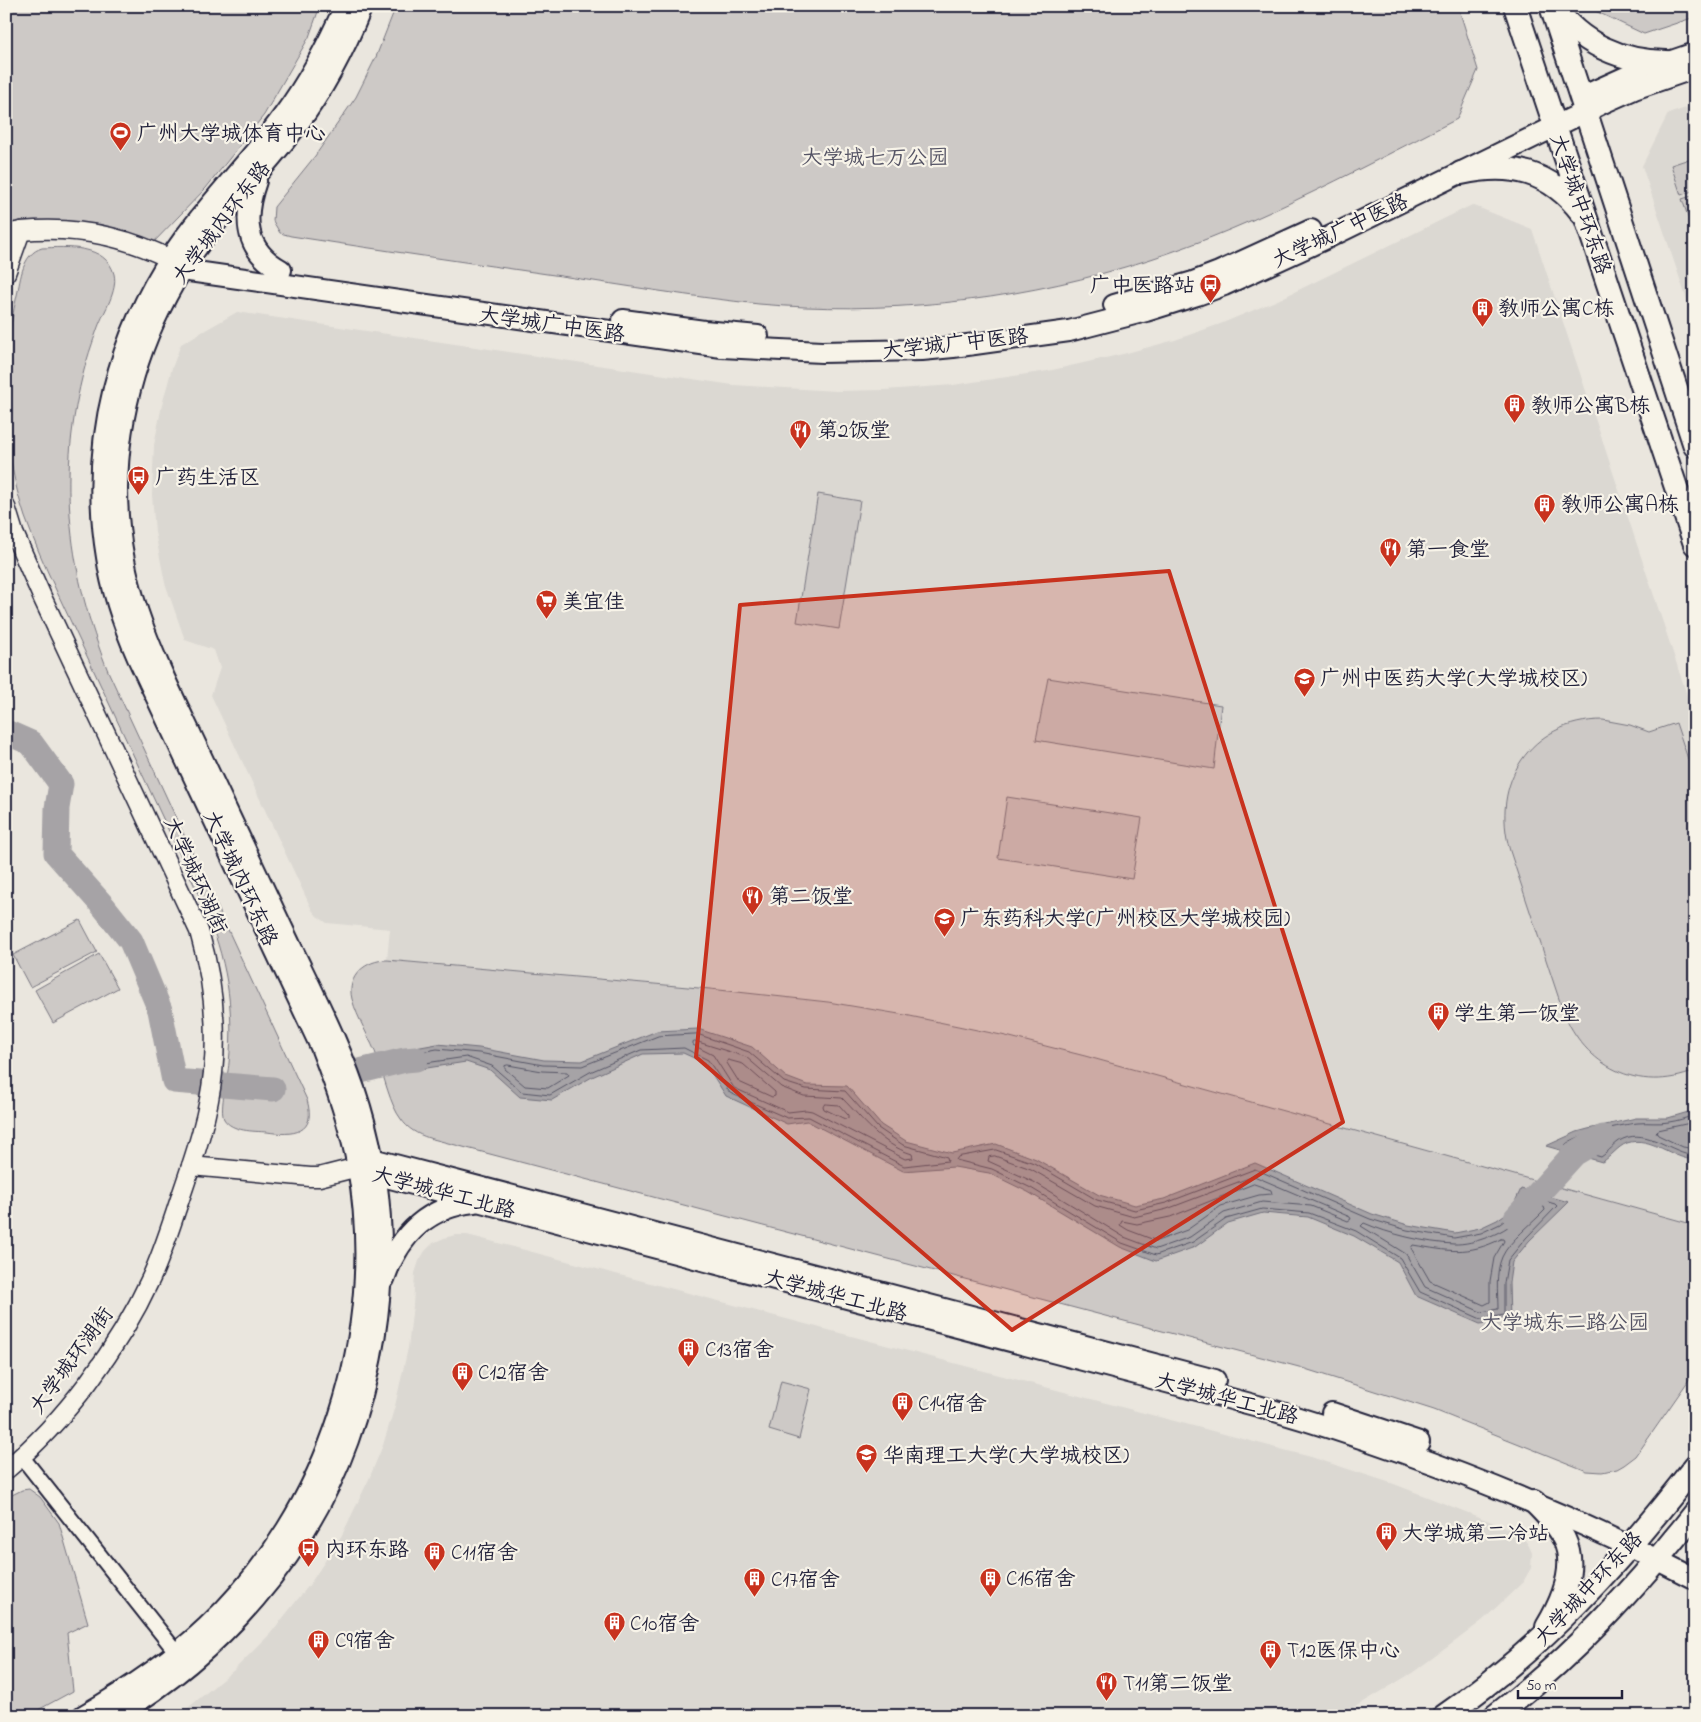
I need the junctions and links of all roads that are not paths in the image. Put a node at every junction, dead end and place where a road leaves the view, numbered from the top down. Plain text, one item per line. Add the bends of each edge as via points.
1 (345, 6) edge
2 (362, 6) edge
3 (1515, 6) edge
4 (1552, 6) edge
5 (1695, 53) edge
6 (1667, 62) junction
7 (1695, 68) edge
8 (1582, 104) junction
9 (1552, 119) junction
10 (261, 169) junction
11 (1461, 173) junction
12 (1588, 223) junction
13 (12, 233) edge
14 (181, 262) junction
15 (281, 270) junction
16 (6, 272) edge
17 (1695, 446) edge
18 (6, 507) edge
19 (1695, 544) edge
20 (191, 1166) junction
21 (368, 1167) junction
22 (479, 1202) junction
23 (380, 1293) junction
24 (22, 1457) junction
25 (1695, 1466) edge
26 (6, 1470) edge
27 (1534, 1502) junction
28 (1695, 1513) edge
29 (1634, 1540) junction
30 (1662, 1554) junction
31 (1695, 1563) edge
32 (1695, 1579) edge
33 (1538, 1643) junction
34 (177, 1653) junction
35 (83, 1716) edge
36 (115, 1716) edge
37 (1444, 1716) edge
38 (1495, 1716) edge

1 - 14 main road, 大学城内环东路 via 292,105 187,235
2 - 10 main road, 大学城内环东路 via 342,51 315,98
3 - 9 main road, 大学城中环东路
4 - 6 main road via 1579,33 1603,49 1627,58
4 - 8 main road, 大学城中环东路
5 - 6 main road, 大学城广中医路
6 - 8 main road, 大学城广中医路 via 1628,76
7 - 8 main road, 大学城广中医路
8 - 9 main road, 大学城广中医路
8 - 17 main road, 大学城中环东路
9 - 11 main road, 大学城广中医路
9 - 12 main road, 大学城中环东路
9 - 15 main road, 大学城广中医路 via 1193,282 1066,317 952,333 830,338 723,333
10 - 14 main road, 大学城内环东路
10 - 15 main road via 251,194 249,230 258,251 271,265
11 - 12 main road via 1498,168 1536,175 1567,195
11 - 14 main road, 大学城广中医路 via 1198,295 1069,330 922,350 822,352 722,347
12 - 19 main road, 大学城中环东路
13 - 14 street, 大学城广中医路 via 51,229 88,231 127,240
13 - 16 street
14 - 15 main road, 大学城广中医路
14 - 21 main road, 大学城内环东路 via 155,284 128,338 108,410 101,492 107,558 123,620 138,658 321,1046
18 - 20 street, 大学城环湖街 via 43,599 199,930 207,958 212,986 213,1072
20 - 21 street via 310,1178
20 - 24 street, 大学城环湖街 via 163,1248 134,1312 98,1369
21 - 22 main road, 大学城华工北路
21 - 23 main road, 大学城内环东路 via 381,1232
21 - 29 main road, 大学城华工北路 via 1306,1405 1463,1458 1563,1499
21 - 34 main road, 大学城内环东路 via 359,1338 330,1443 302,1502 276,1546 225,1608
22 - 23 main road via 435,1212 411,1231 393,1258
22 - 27 main road, 大学城华工北路 via 1267,1408 1434,1462
23 - 36 main road, 大学城内环东路 via 374,1341 345,1449 298,1540 268,1583 219,1637 169,1680
24 - 26 street, 大学城环湖街
24 - 34 street
25 - 29 main road, 大学城中环东路
27 - 29 main road, 大学城华工北路
27 - 33 main road via 1559,1530 1570,1561 1564,1592
28 - 30 main road, 大学城中环东路
29 - 30 main road, 大学城华工北路
29 - 33 main road, 大学城中环东路
30 - 31 main road, 大学城华工北路
30 - 32 main road, 大学城华工北路
30 - 38 main road, 大学城中环东路 via 1587,1637
33 - 37 main road, 大学城中环东路
34 - 35 main road, 大学城内环东路 via 132,1687

